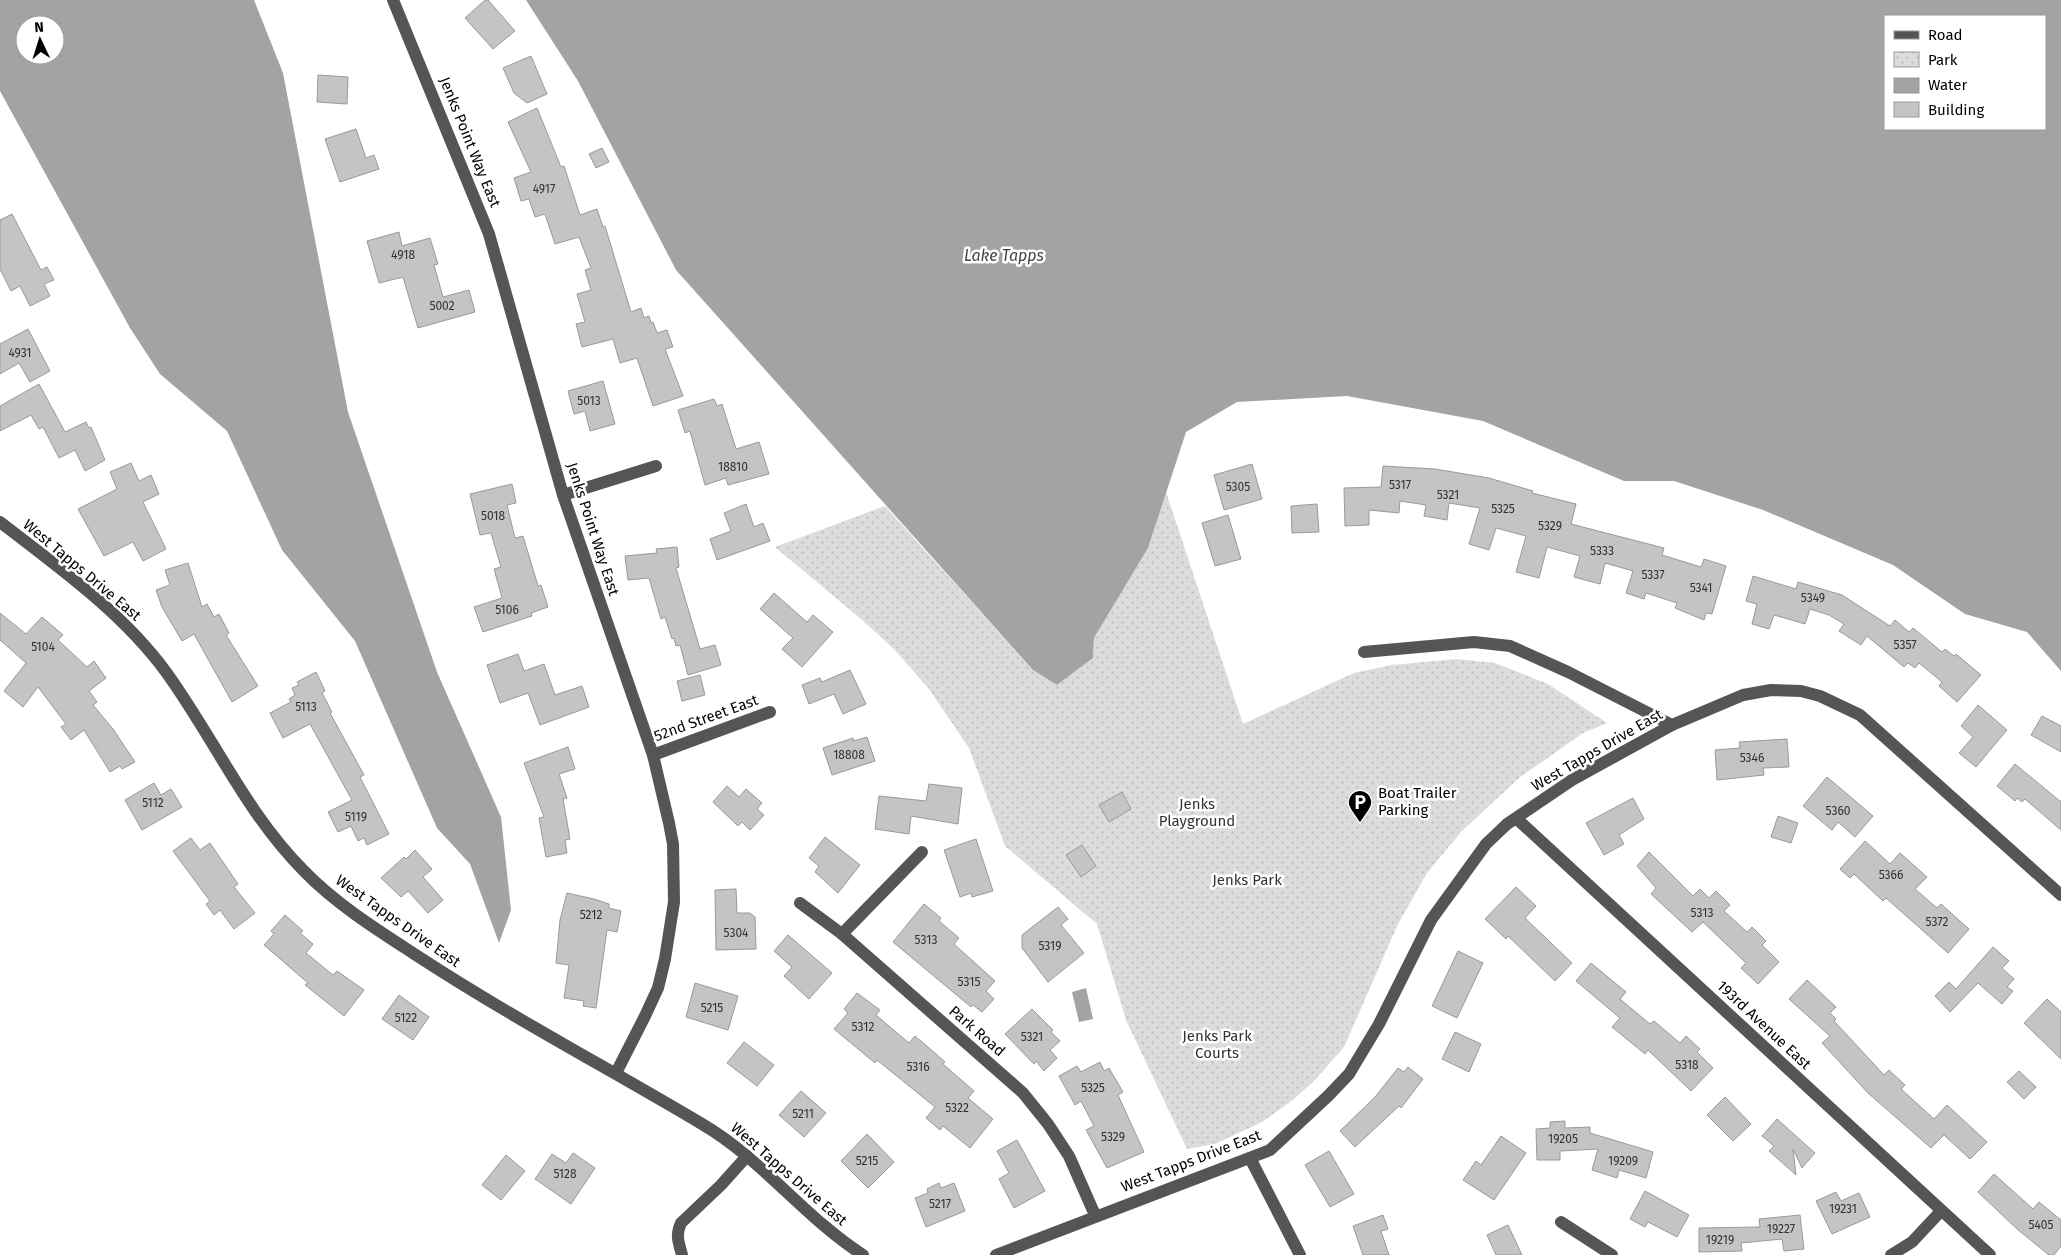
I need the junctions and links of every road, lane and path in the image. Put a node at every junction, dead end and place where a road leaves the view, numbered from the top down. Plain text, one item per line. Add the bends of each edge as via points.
1 (394, 0) edge
2 (656, 466) dead end
3 (562, 495) junction
4 (0, 522) edge
5 (1364, 652) dead end
6 (770, 712) dead end
7 (1672, 725) junction
8 (653, 755) junction
9 (1517, 819) junction
10 (922, 852) dead end
11 (2061, 895) edge
12 (800, 903) dead end
13 (842, 934) junction
14 (616, 1073) junction
15 (747, 1156) junction
16 (1250, 1158) junction
17 (1941, 1211) junction
18 (1095, 1215) junction
19 (1561, 1222) dead end
20 (682, 1255) edge
21 (863, 1255) edge
22 (996, 1255) edge
23 (1300, 1255) edge
24 (1612, 1255) edge
25 (1891, 1255) edge
26 (1990, 1255) edge

1 - 3 street, Jenks Point Way East via 489,234
2 - 3 street
3 - 8 street, Jenks Point Way East
4 - 14 street, West Tapps Drive East via 75,580 128,628 165,670 269,832 318,885 379,931 448,976
5 - 7 street via 1474,642 1510,646
6 - 8 street, 52nd Street East
7 - 9 street, West Tapps Drive East via 1572,780
7 - 11 street, West Tapps Drive East via 1743,695 1771,690 1801,691 1840,704 1860,715
8 - 14 street, Jenks Point Way East via 672,844 674,902 658,988
9 - 16 street, West Tapps Drive East via 1486,844 1431,920 1379,1024 1349,1074 1289,1134 1270,1150
9 - 17 street, 193rd Avenue East
10 - 13 street
12 - 13 street, Park Road
13 - 18 street, Park Road via 1023,1093 1069,1156
14 - 15 street, West Tapps Drive East via 705,1125
15 - 20 street via 722,1185 681,1223 677,1242
15 - 21 street, West Tapps Drive East via 823,1228
16 - 18 street, West Tapps Drive East
16 - 23 street
17 - 25 street via 1912,1242
17 - 26 street, 193rd Avenue East
18 - 22 street, West Tapps Drive East
19 - 24 street

